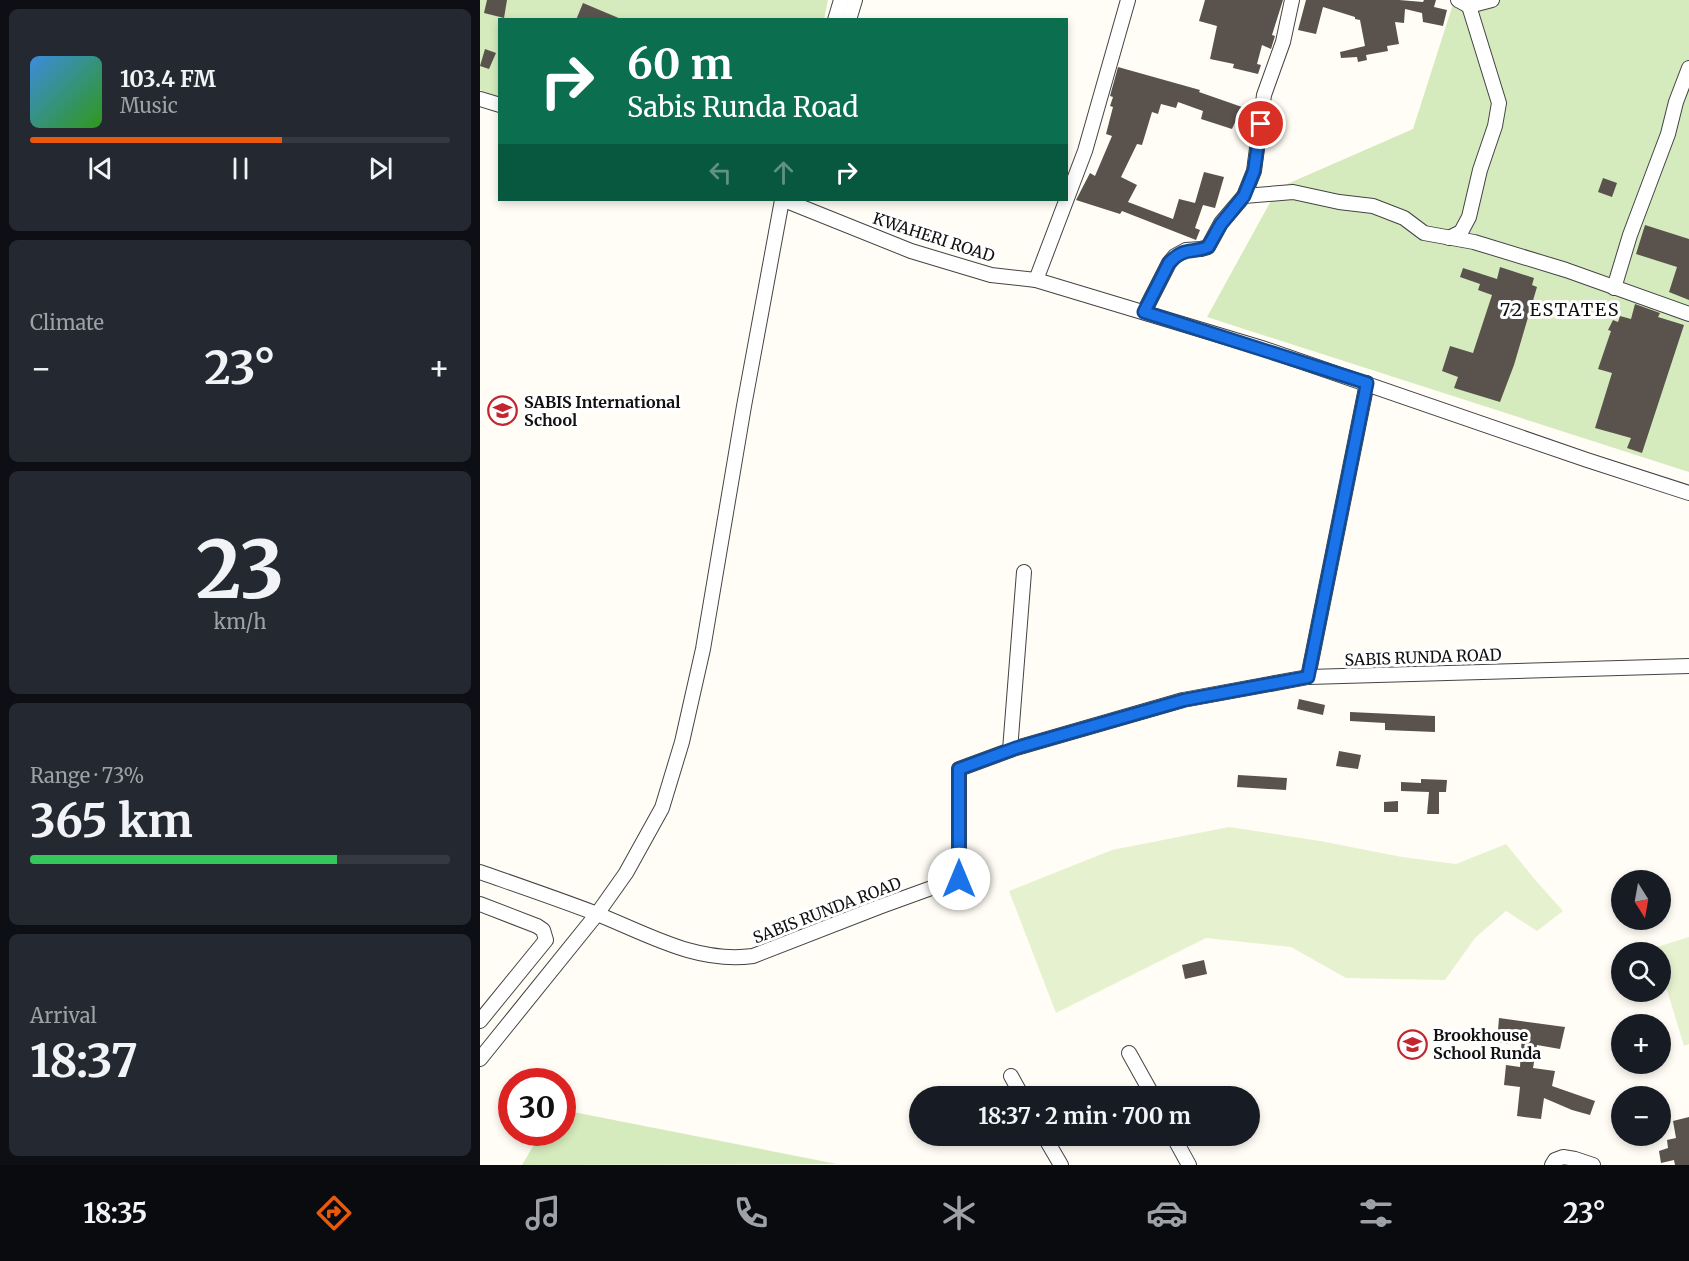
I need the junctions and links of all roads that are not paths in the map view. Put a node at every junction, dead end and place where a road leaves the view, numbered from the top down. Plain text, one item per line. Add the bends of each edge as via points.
1 (1128, 0) edge
2 (1292, 0) edge
3 (1492, 0) edge
4 (1463, 3) edge
5 (1689, 68) edge
6 (480, 99) edge
7 (498, 104) edge
8 (1068, 196) edge
9 (1244, 196) junction
10 (783, 201) edge
11 (790, 201) edge
12 (1066, 201) edge
13 (809, 204) edge
14 (1468, 217) junction
15 (1449, 238) junction
16 (1474, 242) junction
17 (1036, 280) junction
18 (1614, 288) junction
19 (1144, 312) junction
20 (1689, 314) edge
21 (1367, 383) junction
22 (1689, 493) edge
23 (1024, 572) dead end
24 (1689, 666) edge
25 (1308, 677) junction
26 (1010, 750) junction
27 (480, 872) edge
28 (480, 904) edge
29 (597, 914) junction
30 (480, 1021) edge
31 (1129, 1053) dead end
32 (480, 1059) edge
33 (1011, 1076) dead end
34 (1016, 1086) edge
35 (1147, 1086) edge
36 (1050, 1146) edge
37 (1179, 1146) edge
38 (1061, 1165) edge
39 (1189, 1165) edge
40 (1552, 1165) edge
41 (1593, 1165) edge

1 - 8 street via 1085,151
2 - 9 street via 1283,42 1264,95 1254,171
3 - 4 street
4 - 14 street via 1499,103
5 - 18 street
6 - 7 street
9 - 15 street via 1293,192 1372,206 1404,218 1424,232
9 - 19 street via 1208,247 1175,256
10 - 29 street via 703,649 682,742 662,808 626,873
11 - 13 street, KWAHERI ROAD
12 - 17 street
13 - 17 street, KWAHERI ROAD via 911,251 991,275
14 - 15 street via 1461,232
14 - 16 street
15 - 16 street
16 - 18 street
17 - 19 street, KWAHERI ROAD
18 - 20 street
19 - 21 street, KWAHERI ROAD
21 - 22 street, KWAHERI ROAD
21 - 25 street
23 - 26 street
24 - 25 street, SABIS RUNDA ROAD
25 - 26 street, SABIS RUNDA ROAD via 1184,700
26 - 29 street, SABIS RUNDA ROAD via 959,769 959,879 753,956 734,958 686,950
27 - 29 street, SABIS RUNDA ROAD
28 - 30 street via 537,926 546,934 546,940
29 - 32 street
31 - 35 street
33 - 34 street
36 - 38 street
37 - 39 street
40 - 41 street via 1563,1157

